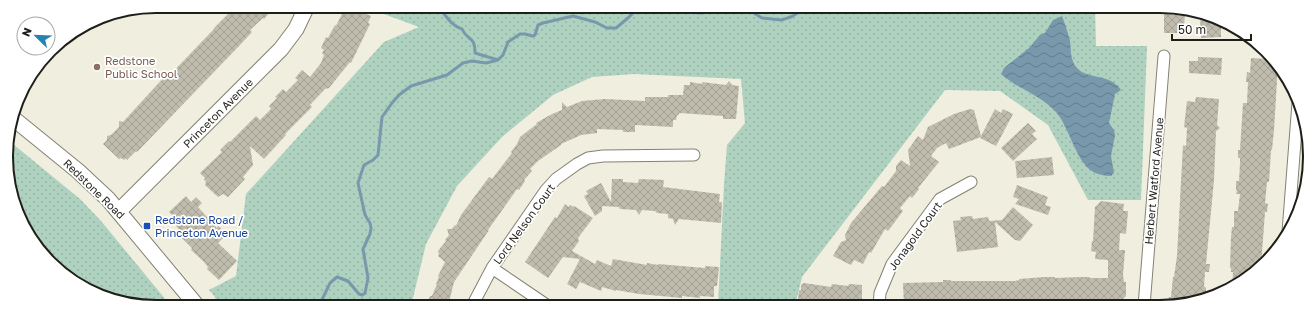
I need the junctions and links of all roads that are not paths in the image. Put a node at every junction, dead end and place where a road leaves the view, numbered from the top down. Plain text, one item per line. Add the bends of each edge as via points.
1 (304, 13) edge
2 (1164, 56) dead end
3 (1297, 116) edge
4 (17, 122) edge
5 (694, 155) dead end
6 (971, 182) dead end
7 (119, 211) junction
8 (1289, 217) edge
9 (492, 268) junction
10 (192, 300) edge
11 (475, 300) edge
12 (539, 300) edge
13 (879, 300) edge
14 (1144, 300) edge

1 - 7 street, Princeton Avenue via 281,49
2 - 14 street, Herbert Watford Avenue
3 - 8 street
4 - 7 street, Redstone Road via 78,171
5 - 9 street, Lord Nelson Court via 603,156 588,158 577,164 546,190
6 - 13 street, Jonagold Court via 940,199 892,264
7 - 10 street, Redstone Road
9 - 11 street, Lord Nelson Court
9 - 12 street

